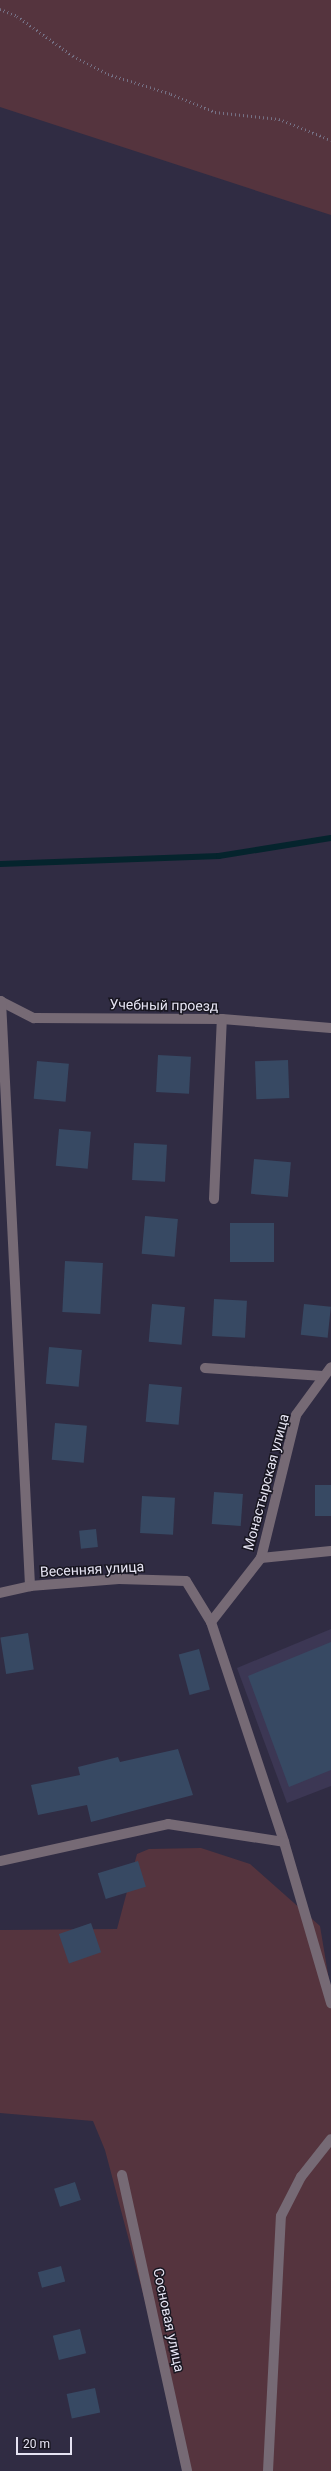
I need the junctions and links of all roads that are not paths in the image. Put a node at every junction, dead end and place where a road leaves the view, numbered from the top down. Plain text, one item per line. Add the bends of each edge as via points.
1 (1, 1001) edge
2 (222, 1019) junction
3 (331, 1028) edge
4 (214, 1199) dead end
5 (331, 1367) edge
6 (205, 1368) dead end
7 (323, 1376) junction
8 (331, 1551) edge
9 (261, 1558) junction
10 (30, 1586) junction
11 (0, 1593) edge
12 (211, 1622) junction
13 (284, 1842) junction
14 (0, 1861) edge
15 (331, 2003) edge
16 (331, 2139) edge
17 (122, 2175) dead end
18 (187, 2471) edge
19 (268, 2471) edge

1 - 2 street, Учебный проезд via 34,1018
1 - 10 street
2 - 3 street, Учебный проезд
2 - 4 street
5 - 7 street, Монастырская улица
6 - 7 street
7 - 9 street, Монастырская улица via 296,1415
8 - 9 street
9 - 12 street, Монастырская улица
10 - 11 street, Весенняя улица
10 - 12 street, Весенняя улица via 119,1579 186,1581
12 - 13 street
13 - 14 street via 168,1824
13 - 15 street
16 - 19 street via 301,2176 281,2216
17 - 18 street, Сосновая улица

